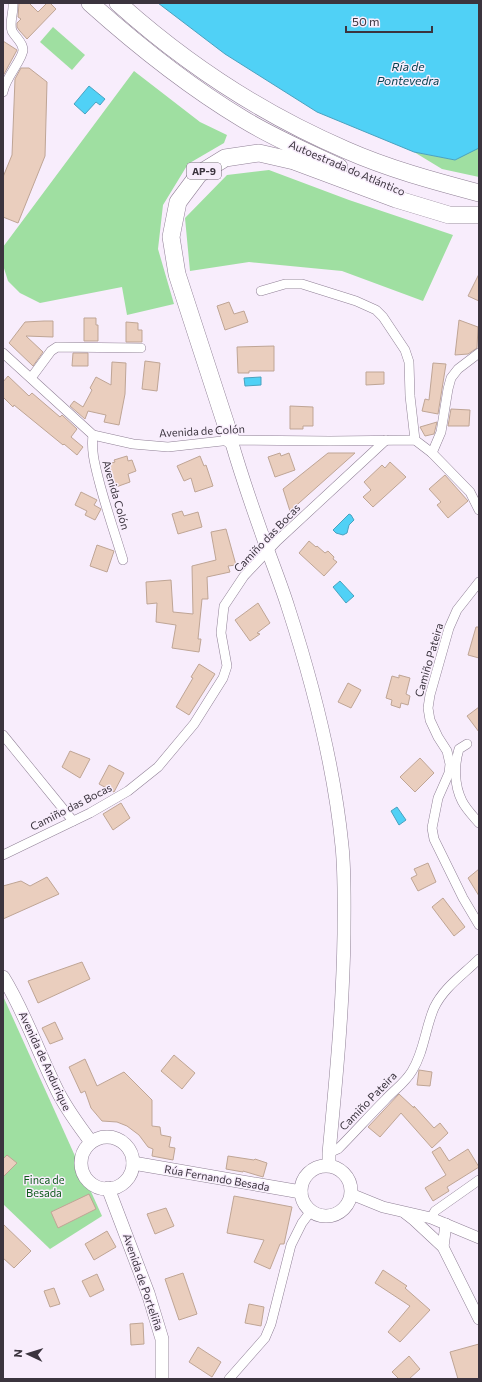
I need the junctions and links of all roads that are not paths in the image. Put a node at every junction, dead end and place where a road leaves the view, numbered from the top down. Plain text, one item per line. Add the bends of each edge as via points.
1 (14, 3) edge
2 (90, 3) edge
3 (118, 3) edge
4 (3, 87) edge
5 (479, 193) edge
6 (479, 214) edge
7 (261, 291) dead end
8 (141, 348) dead end
9 (3, 353) edge
10 (479, 353) edge
11 (31, 378) junction
12 (93, 435) junction
13 (231, 440) junction
14 (386, 440) junction
15 (415, 440) junction
16 (432, 453) junction
17 (479, 510) edge
18 (268, 550) junction
19 (123, 560) dead end
20 (479, 582) edge
21 (3, 735) edge
22 (467, 744) dead end
23 (73, 821) junction
24 (479, 823) edge
25 (3, 854) edge
26 (479, 926) edge
27 (479, 959) edge
28 (3, 977) edge
29 (91, 1142) junction
30 (329, 1159) junction
31 (133, 1163) junction
32 (479, 1180) edge
33 (108, 1188) junction
34 (301, 1192) junction
35 (351, 1194) junction
36 (311, 1211) junction
37 (403, 1211) junction
38 (431, 1218) junction
39 (446, 1224) junction
40 (479, 1238) edge
41 (442, 1247) junction
42 (479, 1320) edge
43 (162, 1379) edge
44 (229, 1379) edge

1 - 4 street via 11,25 23,49
2 - 6 highway, Autoestrada do Atlántico / AP-9 via 178,77 283,141 342,168 413,195
3 - 5 highway, Autoestrada do Atlántico via 190,62 253,103 299,128 347,151 419,177
6 - 13 highway, AP-9 via 449,215 396,199 294,161 258,153 225,158 199,174 178,202 172,237 177,274
7 - 15 street via 284,284 302,284 376,310 406,350
8 - 11 street via 57,347 51,351
9 - 11 street, Avenida de Colón
10 - 16 street via 458,369 451,378 441,432
11 - 12 street, Avenida de Colón
12 - 13 street, Avenida de Colón via 133,444 168,447
12 - 19 street, Avenida Colón via 91,447 94,462
13 - 14 street, Avenida de Colón
13 - 18 main road
14 - 15 street, Avenida de Colón
14 - 18 street, Camiño das Bocas
15 - 16 street
16 - 17 street via 470,492
18 - 23 street, Camiño das Bocas via 244,576 224,606 221,633 227,666 223,678 194,724 158,767 134,787 90,814
18 - 30 main road via 311,685 328,758 342,847 343,976
20 - 26 street, Camiño Pateira via 457,610 449,628 428,708 430,720 447,751 450,764 449,773 438,798 432,828 434,839
21 - 23 street
22 - 24 street via 459,748 455,761 457,782 462,800
23 - 25 street, Camiño das Bocas
27 - 30 street, Camiño Pateira via 443,993 430,1018 419,1057 408,1077
28 - 29 main road, Avenida de Andurique via 23,1012 59,1093
29 - 31 main road via 98,1138 115,1138 130,1151
29 - 33 main road via 82,1155 82,1170 92,1184
30 - 34 main road via 322,1166 309,1172 304,1178
30 - 35 main road via 349,1179
31 - 33 main road via 132,1171 123,1183
31 - 34 main road, Rúa Fernando Besada
32 - 38 street via 435,1211
33 - 43 main road, Avenida de Porteliña via 148,1293 162,1338
34 - 36 main road via 303,1201
35 - 36 main road via 344,1210 336,1214 323,1216
35 - 37 street via 383,1208
36 - 44 street via 291,1245 271,1324 265,1338
37 - 38 street
37 - 41 street
38 - 39 street
39 - 40 street
39 - 41 street
41 - 42 street

